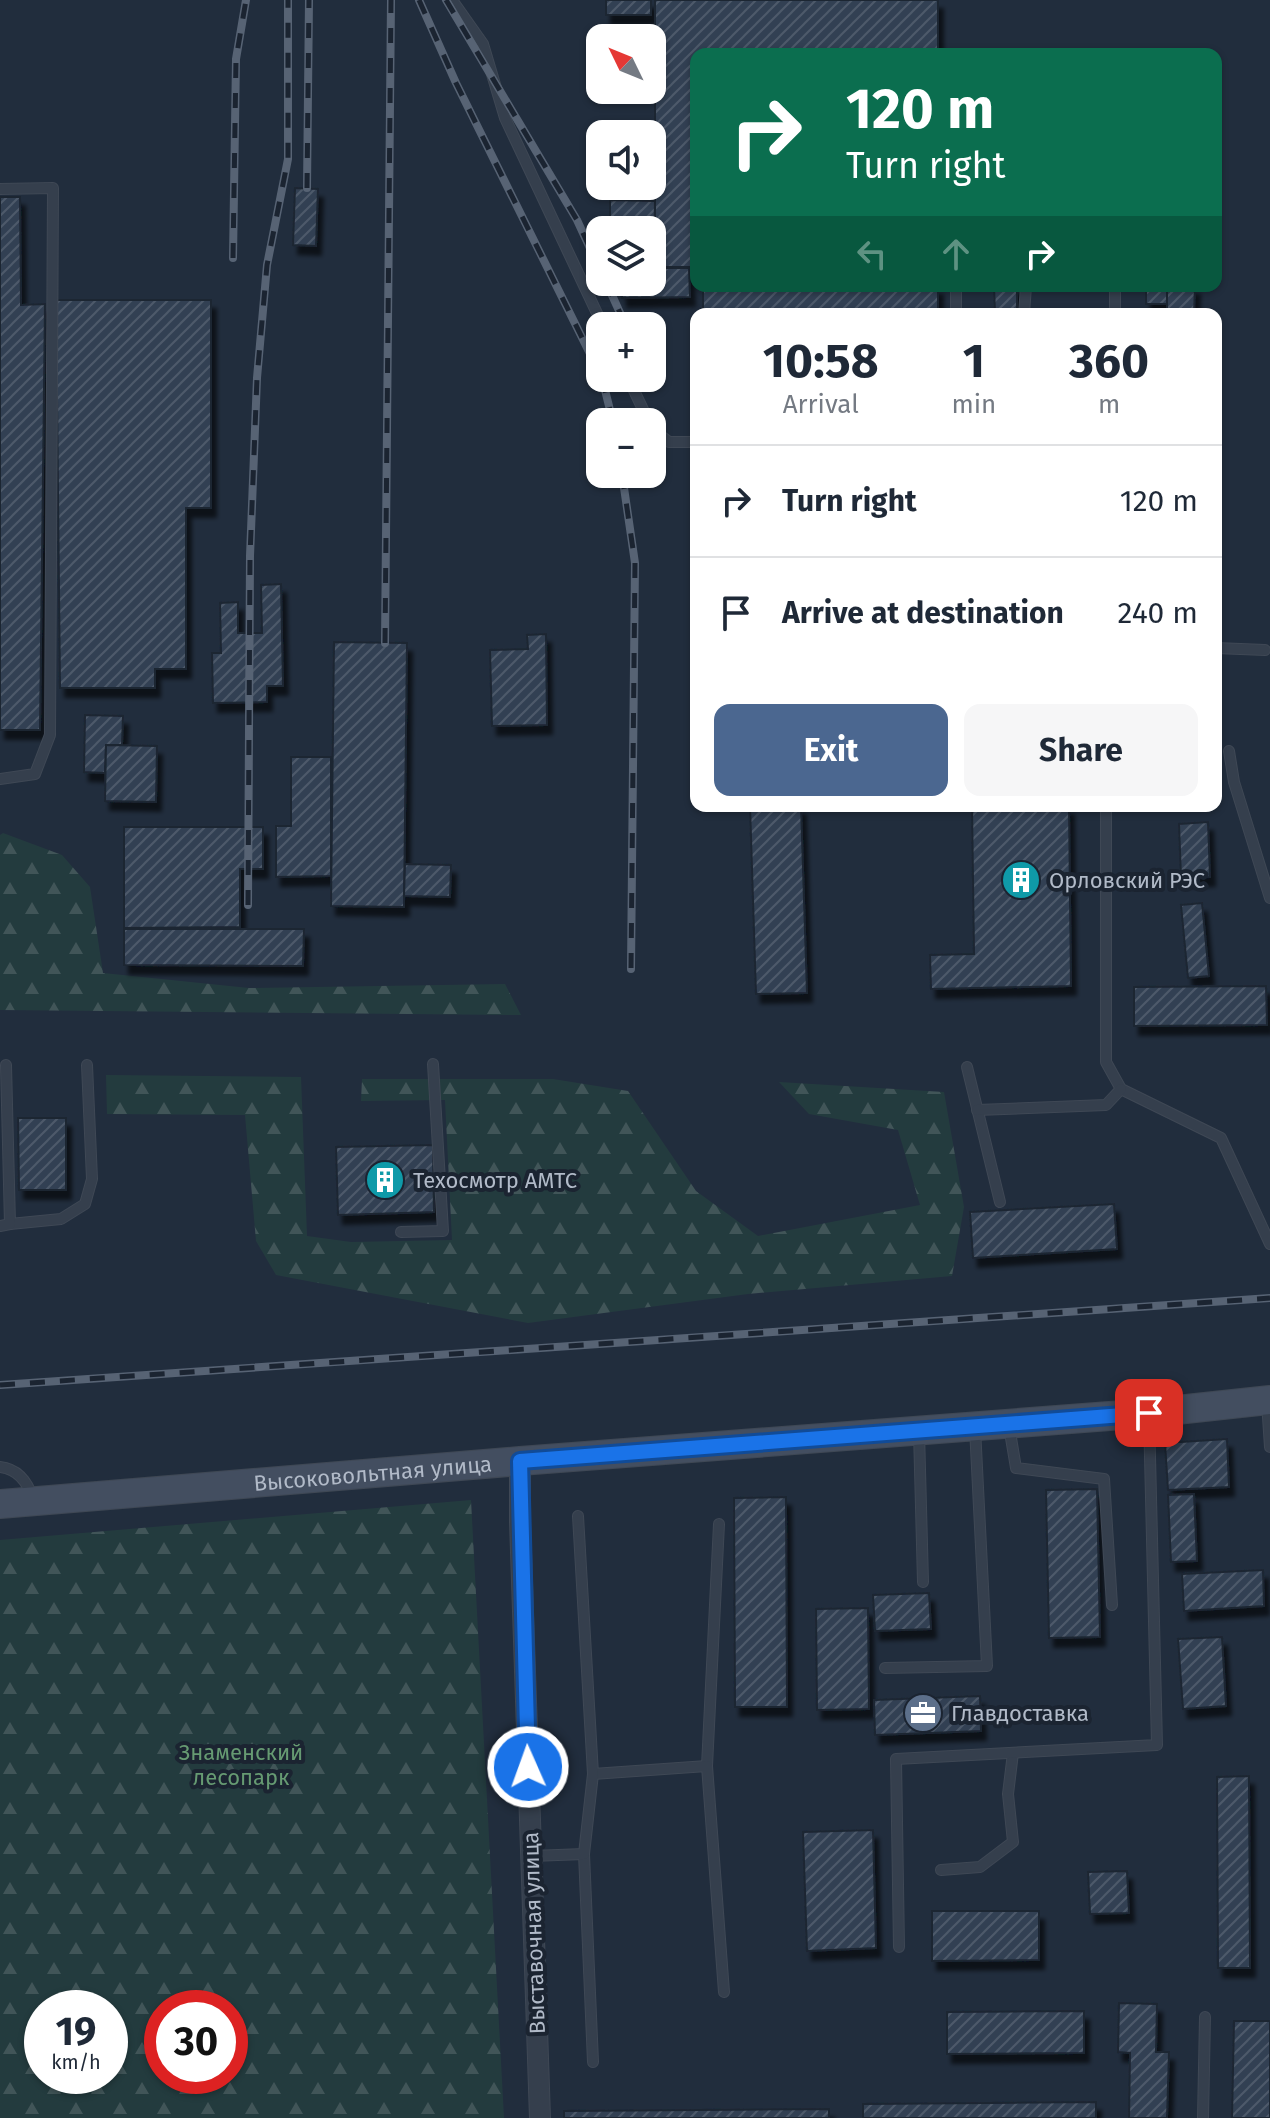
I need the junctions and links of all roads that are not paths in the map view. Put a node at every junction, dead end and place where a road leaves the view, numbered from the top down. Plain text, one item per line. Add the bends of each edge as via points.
1 (452, 0) edge
2 (0, 189) edge
3 (596, 312) edge
4 (666, 440) edge
5 (690, 442) edge
6 (1222, 648) edge
7 (1265, 650) dead end
8 (1229, 751) dead end
9 (0, 779) edge
10 (1106, 812) edge
11 (1270, 898) edge
12 (433, 1064) dead end
13 (6, 1065) dead end
14 (87, 1065) dead end
15 (967, 1067) dead end
16 (1121, 1089) junction
17 (977, 1110) junction
18 (1000, 1202) dead end
19 (5, 1225) edge
20 (401, 1232) dead end
21 (1270, 1244) edge
22 (1268, 1400) edge
23 (1149, 1413) junction
24 (1008, 1424) junction
25 (975, 1426) junction
26 (918, 1430) junction
27 (1270, 1447) edge
28 (520, 1461) junction
29 (0, 1467) edge
30 (34, 1501) junction
31 (0, 1504) edge
32 (578, 1516) dead end
33 (719, 1524) dead end
34 (923, 1582) dead end
35 (1112, 1605) dead end
36 (885, 1668) dead end
37 (1013, 1753) junction
38 (707, 1766) junction
39 (593, 1774) junction
40 (584, 1854) junction
41 (532, 1856) junction
42 (941, 1870) dead end
43 (899, 1947) dead end
44 (724, 1992) dead end
45 (1205, 2017) dead end
46 (593, 2062) dead end
47 (540, 2118) edge
48 (1203, 2118) edge

1 - 3 lane via 483,44 505,118
2 - 9 lane via 53,188 50,735 35,774
4 - 5 lane
6 - 7 lane
8 - 11 lane
10 - 16 lane via 1106,1062
12 - 20 lane via 443,1231
13 - 19 lane
14 - 19 lane via 92,1179 85,1204 61,1219
15 - 17 lane
16 - 17 lane via 1106,1105
16 - 21 lane via 1221,1138
17 - 18 lane
22 - 23 main road, Высоковольтная улица
22 - 27 lane
23 - 24 main road, Высоковольтная улица
23 - 37 lane via 1157,1745
24 - 25 main road, Высоковольтная улица
24 - 35 lane via 1016,1468 1104,1479
25 - 26 main road, Высоковольтная улица
25 - 36 lane via 987,1666
26 - 28 main road, Высоковольтная улица
26 - 34 lane
28 - 30 main road, Высоковольтная улица
28 - 41 street, Выставочная улица
29 - 30 lane via 28,1483
30 - 31 main road, Высоковольтная улица
32 - 39 lane
33 - 38 lane
37 - 42 lane via 1008,1794 1013,1842 980,1867
37 - 43 lane via 896,1759
38 - 39 lane
38 - 44 lane
39 - 40 lane
40 - 41 lane
40 - 46 lane
41 - 47 street, Выставочная улица
45 - 48 lane

